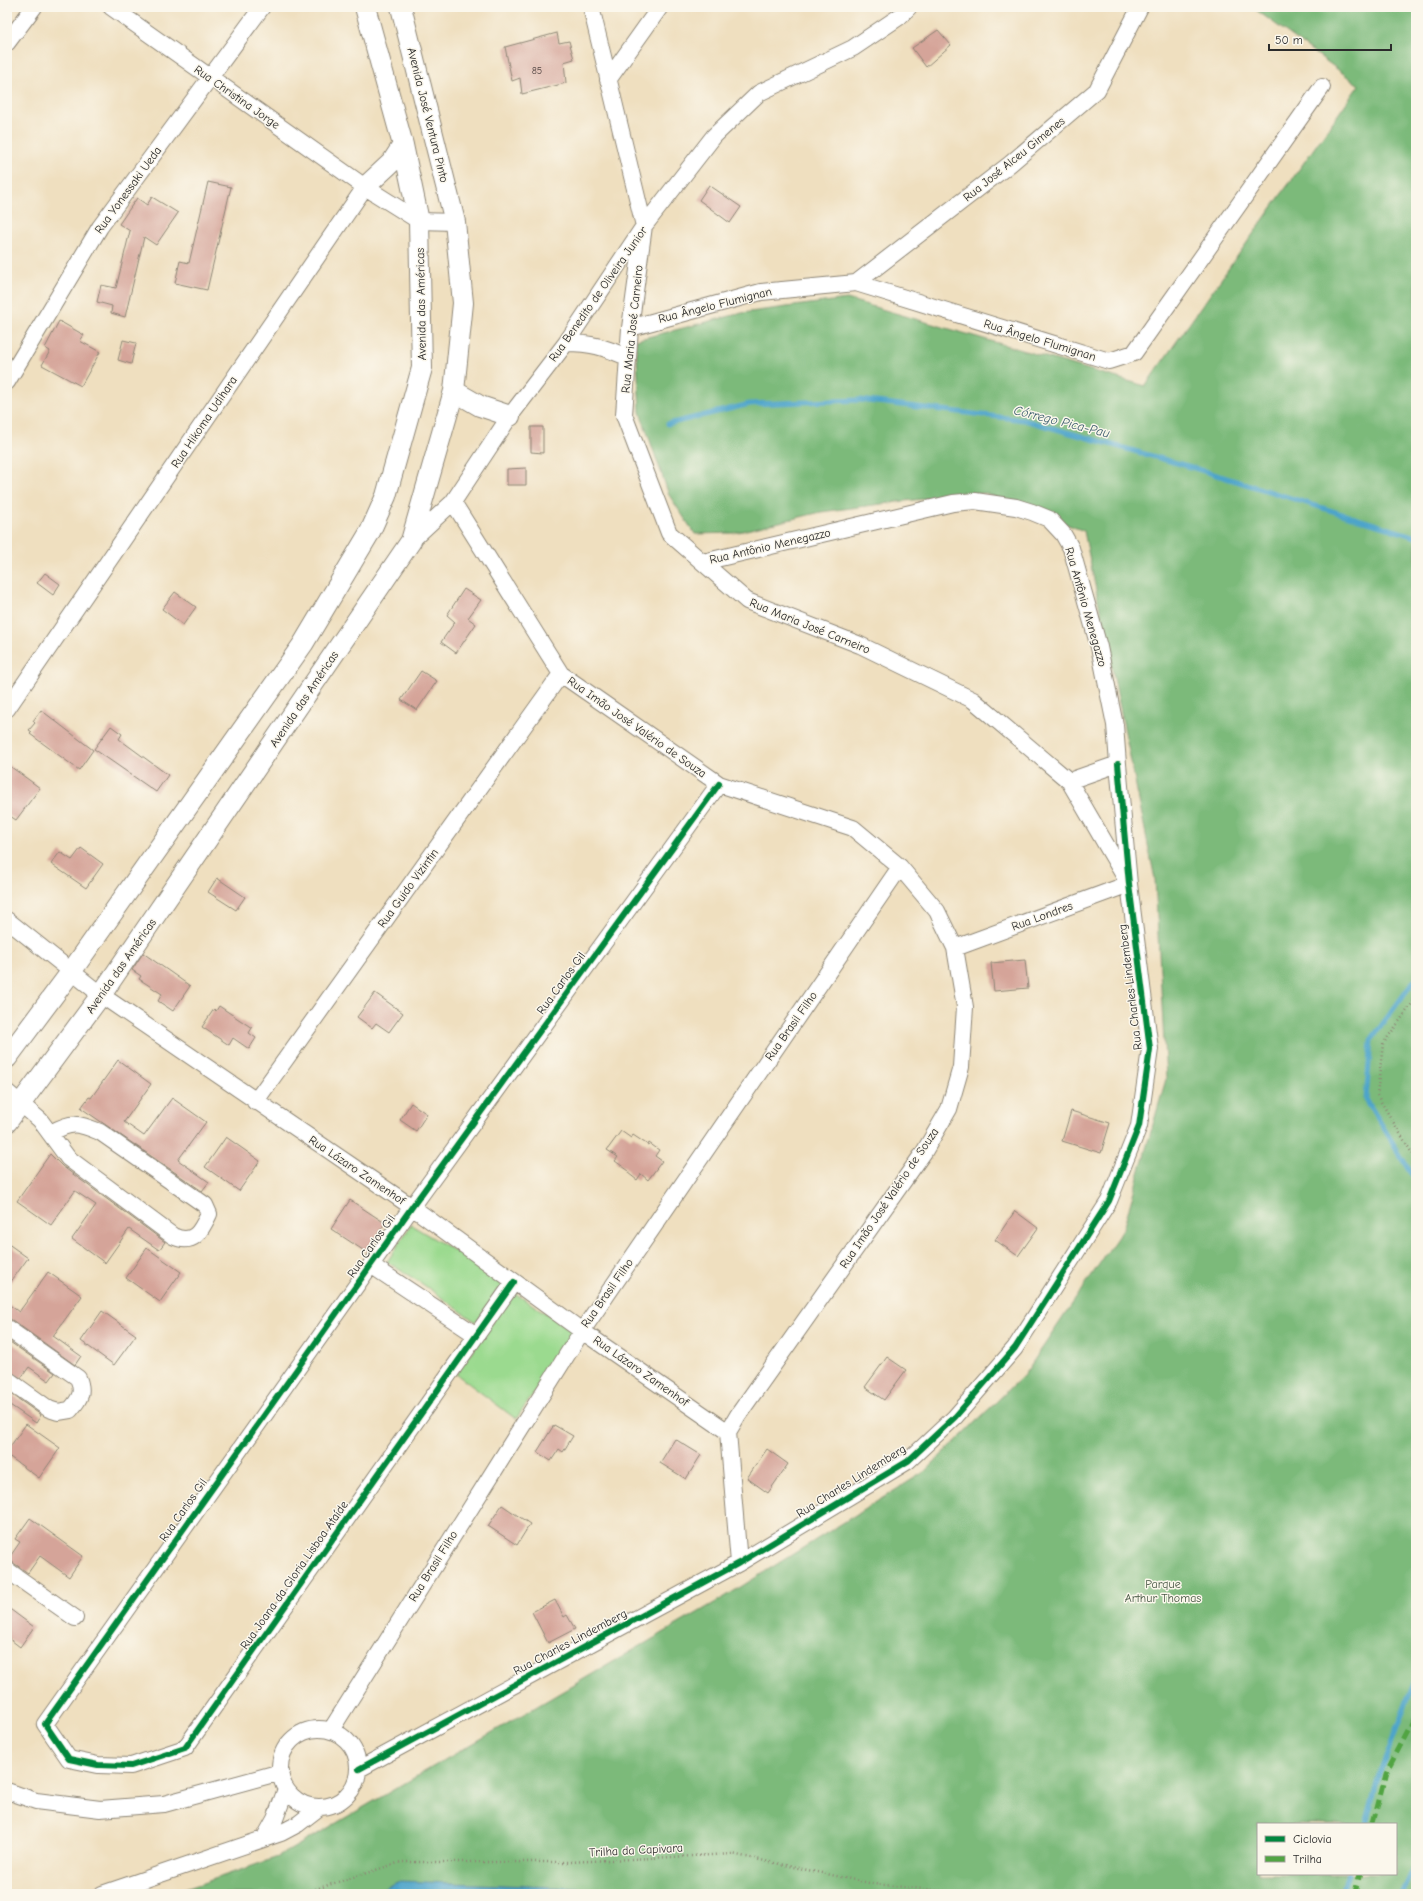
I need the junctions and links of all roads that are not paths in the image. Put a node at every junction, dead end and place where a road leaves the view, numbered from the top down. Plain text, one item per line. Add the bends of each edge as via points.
1 (34, 7) edge
2 (111, 7) edge
3 (262, 7) edge
4 (365, 7) edge
5 (401, 7) edge
6 (591, 7) edge
7 (660, 7) edge
8 (909, 7) edge
9 (1140, 7) edge
10 (7, 43) edge
11 (210, 78) junction
12 (608, 80) junction
13 (1322, 87) dead end
14 (403, 144) junction
15 (364, 187) junction
16 (418, 221) junction
17 (455, 222) junction
18 (644, 226) junction
19 (856, 283) junction
20 (630, 328) junction
21 (566, 343) junction
22 (627, 357) junction
23 (7, 382) edge
24 (454, 391) junction
25 (510, 416) junction
26 (453, 502) junction
27 (411, 541) junction
28 (703, 562) junction
29 (561, 674) junction
30 (7, 709) edge
31 (1118, 764) junction
32 (1069, 781) junction
33 (719, 784) junction
34 (900, 868) junction
35 (1129, 884) junction
36 (7, 920) edge
37 (955, 948) junction
38 (71, 972) junction
39 (101, 996) junction
40 (7, 1058) edge
41 (14, 1097) edge
42 (255, 1102) junction
43 (7, 1122) edge
44 (50, 1133) junction
45 (412, 1207) junction
46 (371, 1265) junction
47 (514, 1282) junction
48 (7, 1328) edge
49 (582, 1331) junction
50 (476, 1335) junction
51 (7, 1380) edge
52 (728, 1432) junction
53 (739, 1563) junction
54 (7, 1570) edge
55 (75, 1618) dead end
56 (45, 1724) joint
57 (331, 1730) junction
58 (359, 1769) junction
59 (281, 1772) junction
60 (286, 1789) junction
61 (7, 1791) edge
62 (320, 1807) junction
63 (265, 1837) junction
64 (102, 1894) edge

1 - 10 street
2 - 11 street, Rua Christina Jorge
3 - 11 street, Rua Yonessaki Ueda
4 - 14 main road
5 - 17 main road, Avenida José Ventura Pinto
6 - 12 street, Rua Maria José Carneiro
7 - 12 street
8 - 18 street, Rua Benedito de Oliveira Junior via 899,17 853,48 759,93 714,136
9 - 19 street, Rua José Alceu Gimenes via 1097,90 1010,164
11 - 15 street, Rua Christina Jorge
11 - 23 street, Rua Yonessaki Ueda via 100,227
12 - 18 street, Rua Maria José Carneiro
13 - 19 street, Rua Ângelo Flumignan via 1134,353 1109,361
14 - 15 main road via 392,162
14 - 16 main road
15 - 16 street
15 - 30 street, Rua Hikoma Udihara
16 - 17 street
16 - 38 main road, Avenida das Américas via 422,368 386,496 370,532 303,644
17 - 24 main road, Avenida das Américas via 463,303
18 - 20 street, Rua Maria José Carneiro
18 - 21 street, Rua Benedito de Oliveira Junior
19 - 20 street, Rua Ângelo Flumignan via 761,292
20 - 22 street, Rua Maria José Carneiro
21 - 22 street via 588,343
21 - 25 street, Rua Benedito de Oliveira Junior
22 - 28 street, Rua Maria José Carneiro via 624,415 669,532
24 - 25 main road via 480,406
24 - 27 main road, Avenida das Américas
25 - 26 street, Rua Benedito de Oliveira Junior
26 - 27 street, Rua Benedito de Oliveira Junior
26 - 29 street, Rua Imão José Valério de Souza
27 - 39 main road, Avenida das Américas
28 - 31 street, Rua Antônio Menegazzo via 953,503 975,501 1016,507 1049,518 1071,548 1099,647 1116,725
28 - 32 street, Rua Maria José Carneiro via 747,601 860,645 973,700
29 - 33 street, Rua Imão José Valério de Souza
29 - 42 street, Rua Guido Vizintin
31 - 32 street
31 - 35 street, Rua Antônio Menegazzo
32 - 35 street, Rua Charles Lindemberg
33 - 34 street, Rua Imão José Valério de Souza via 853,828
33 - 45 street, Rua Carlos Gil
34 - 37 street, Rua Imão José Valério de Souza via 937,911
34 - 49 street, Rua Brasil Filho
35 - 37 street, Rua Londres
35 - 53 street, Rua Charles Lindemberg via 1150,1048 1139,1126 1109,1202 1015,1348 955,1417 908,1461
36 - 38 street, Rua Lázaro Zamenhof
37 - 52 street, Rua Imão José Valério de Souza via 965,1007 961,1067 949,1108 924,1152
38 - 39 street, Rua Lázaro Zamenhof
38 - 40 main road, Avenida das Américas
39 - 41 main road, Avenida das Américas
39 - 42 street, Rua Lázaro Zamenhof
41 - 43 main road, Avenida das Américas
41 - 44 street via 40,1120
42 - 45 street, Rua Lázaro Zamenhof
44 - 44 street via 65,1125 83,1125 100,1132 205,1205 209,1214 201,1231 182,1241 173,1236 68,1158
45 - 46 street, Rua Carlos Gil
45 - 47 street, Rua Lázaro Zamenhof
46 - 50 street
46 - 56 street, Rua Carlos Gil
47 - 49 street, Rua Lázaro Zamenhof
47 - 50 street, Rua Joana da Gloria Lisboa Ataíde
48 - 51 street via 78,1378 82,1386 80,1398 70,1410 58,1412 49,1409
49 - 52 street, Rua Lázaro Zamenhof
49 - 57 street, Rua Brasil Filho
50 - 56 street, Rua Joana da Gloria Lisboa Ataíde via 186,1748 131,1766 98,1765 69,1759
52 - 53 street
53 - 58 street, Rua Charles Lindemberg
54 - 55 street
57 - 58 street via 344,1737 351,1745
57 - 59 street via 319,1728 297,1735 288,1743 282,1754
58 - 62 street via 357,1781 347,1796 332,1806
59 - 60 street
59 - 61 street via 164,1804 100,1809 36,1801
60 - 62 street via 297,1801 308,1806
60 - 63 street
62 - 63 street via 298,1824 281,1833
63 - 64 street

